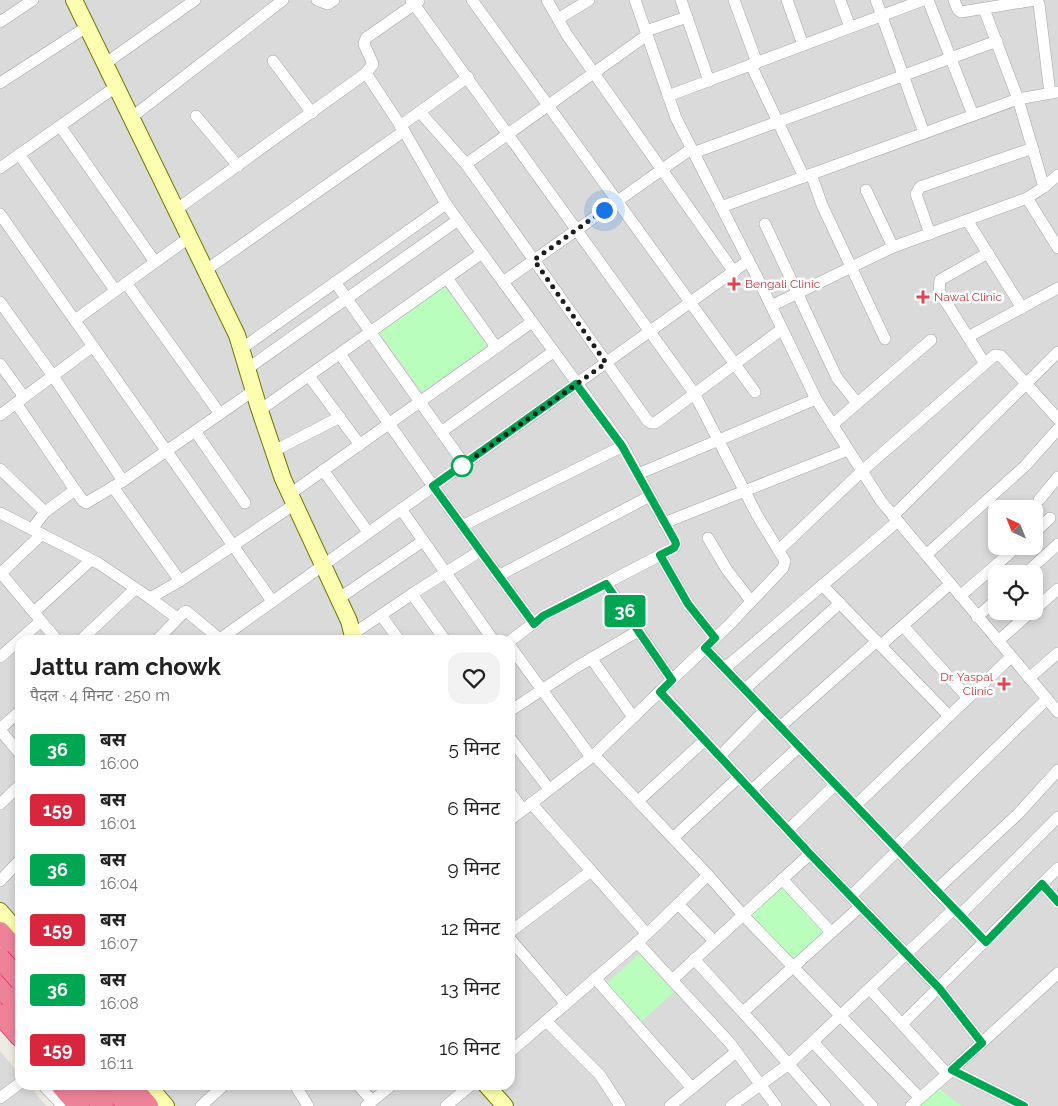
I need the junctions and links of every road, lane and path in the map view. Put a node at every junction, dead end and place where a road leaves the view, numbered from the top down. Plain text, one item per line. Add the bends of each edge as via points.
1 (33, 0) edge
2 (74, 0) edge
3 (195, 0) edge
4 (283, 0) edge
5 (317, 0) edge
6 (334, 0) edge
7 (472, 0) edge
8 (547, 0) edge
9 (589, 0) edge
10 (635, 0) edge
11 (681, 0) edge
12 (734, 0) edge
13 (787, 0) edge
14 (840, 0) edge
15 (876, 0) edge
16 (928, 0) edge
17 (954, 0) edge
18 (1036, 0) edge
19 (415, 1) edge
20 (984, 10) junction
21 (882, 15) junction
22 (687, 17) junction
23 (558, 19) junction
24 (0, 22) edge
25 (88, 26) junction
26 (850, 27) junction
27 (647, 33) junction
28 (997, 41) junction
29 (803, 45) junction
30 (950, 58) junction
31 (272, 61) dead end
32 (106, 63) junction
33 (754, 64) junction
34 (366, 73) junction
35 (594, 73) junction
36 (904, 75) junction
37 (468, 77) junction
38 (709, 81) junction
39 (0, 83) edge
40 (117, 86) junction
41 (1056, 94) edge
42 (668, 96) junction
43 (1018, 99) junction
44 (549, 105) junction
45 (420, 112) junction
46 (312, 114) junction
47 (973, 115) junction
48 (196, 116) dead end
49 (132, 117) junction
50 (777, 122) junction
51 (60, 126) junction
52 (402, 128) junction
53 (924, 133) junction
54 (508, 134) junction
55 (1033, 148) junction
56 (692, 151) junction
57 (19, 154) junction
58 (466, 164) junction
59 (238, 166) junction
60 (0, 168) edge
61 (662, 170) junction
62 (1058, 174) edge
63 (808, 175) junction
64 (1044, 187) junction
65 (866, 190) dead end
66 (1027, 198) junction
67 (618, 201) junction
68 (446, 204) junction
69 (721, 207) junction
70 (177, 209) junction
71 (0, 214) edge
72 (458, 220) junction
73 (967, 220) junction
74 (765, 224) dead end
75 (577, 230) junction
76 (930, 234) junction
77 (190, 236) junction
78 (893, 248) junction
79 (1058, 248) edge
80 (482, 253) junction
81 (988, 253) junction
82 (534, 260) junction
83 (748, 261) junction
84 (155, 262) junction
85 (851, 268) junction
86 (206, 270) junction
87 (734, 272) junction
88 (447, 278) junction
89 (126, 282) junction
90 (335, 282) junction
91 (503, 282) junction
92 (1058, 288) edge
93 (115, 290) junction
94 (798, 293) junction
95 (347, 298) junction
96 (0, 302) edge
97 (692, 302) junction
98 (771, 306) junction
99 (1022, 308) junction
100 (74, 320) junction
101 (532, 322) junction
102 (782, 330) junction
103 (371, 332) junction
104 (650, 332) junction
105 (968, 337) junction
106 (885, 339) dead end
107 (931, 340) dead end
108 (93, 346) junction
109 (496, 348) junction
110 (241, 349) junction
111 (553, 352) junction
112 (1058, 352) edge
113 (340, 354) junction
114 (606, 363) junction
115 (735, 363) junction
116 (0, 364) edge
117 (984, 364) junction
118 (247, 369) junction
119 (53, 376) junction
120 (309, 376) junction
121 (576, 384) junction
122 (1027, 385) junction
123 (254, 391) junction
124 (756, 392) dead end
125 (694, 393) junction
126 (816, 399) junction
127 (20, 400) junction
128 (420, 402) junction
129 (857, 403) junction
130 (260, 410) junction
131 (220, 414) junction
132 (0, 415) edge
133 (340, 417) junction
134 (1058, 419) edge
135 (389, 424) junction
136 (832, 425) junction
137 (1058, 428) edge
138 (195, 431) junction
139 (441, 432) junction
140 (719, 441) junction
141 (360, 445) junction
142 (622, 446) junction
143 (848, 450) junction
144 (167, 451) junction
145 (274, 451) junction
146 (464, 464) junction
147 (0, 469) edge
148 (324, 470) junction
149 (862, 471) junction
150 (638, 474) junction
151 (1058, 477) edge
152 (118, 484) junction
153 (433, 486) junction
154 (75, 490) junction
155 (744, 490) junction
156 (650, 496) junction
157 (292, 499) junction
158 (1039, 500) dead end
159 (245, 503) dead end
160 (401, 509) junction
161 (45, 512) junction
162 (0, 513) edge
163 (1050, 518) dead end
164 (895, 519) junction
165 (664, 523) junction
166 (1043, 525) edge
167 (462, 526) junction
168 (37, 531) junction
169 (368, 532) junction
170 (708, 538) dead end
171 (423, 541) junction
172 (1058, 544) edge
173 (233, 546) junction
174 (779, 550) junction
175 (480, 551) junction
176 (660, 555) junction
177 (926, 555) junction
178 (1008, 555) edge
179 (91, 560) junction
180 (323, 564) junction
181 (1035, 565) edge
182 (0, 573) edge
183 (446, 573) junction
184 (498, 576) junction
185 (180, 581) junction
186 (606, 584) junction
187 (822, 584) junction
188 (950, 584) junction
189 (135, 589) junction
190 (1058, 589) edge
191 (412, 594) junction
192 (960, 596) junction
193 (150, 598) junction
194 (338, 599) junction
195 (272, 601) junction
196 (752, 601) junction
197 (1043, 602) edge
198 (840, 603) junction
199 (988, 607) edge
200 (38, 616) junction
201 (380, 616) junction
202 (977, 617) junction
203 (178, 618) junction
204 (1022, 620) edge
205 (534, 624) junction
206 (903, 626) junction
207 (638, 631) junction
208 (20, 635) edge
209 (54, 635) edge
210 (86, 635) edge
211 (162, 635) edge
212 (215, 635) edge
213 (228, 635) edge
214 (352, 635) edge
215 (356, 635) edge
216 (395, 635) edge
217 (441, 635) edge
218 (489, 635) edge
219 (515, 637) edge
220 (715, 638) junction
221 (15, 641) edge
222 (998, 641) junction
223 (879, 644) junction
224 (705, 648) junction
225 (515, 653) edge
226 (1058, 653) edge
227 (0, 657) edge
228 (1011, 657) junction
229 (591, 658) junction
230 (725, 668) junction
231 (1029, 678) junction
232 (672, 680) junction
233 (745, 689) junction
234 (541, 690) junction
235 (660, 692) junction
236 (968, 698) junction
237 (1047, 699) junction
238 (515, 708) edge
239 (765, 710) junction
240 (1058, 712) edge
241 (15, 716) edge
242 (949, 716) junction
243 (633, 717) junction
244 (781, 726) junction
245 (0, 729) edge
246 (705, 740) junction
247 (515, 745) edge
248 (800, 746) junction
249 (15, 748) edge
250 (593, 756) junction
251 (720, 756) junction
252 (1058, 770) edge
253 (739, 777) junction
254 (836, 784) junction
255 (15, 789) edge
256 (549, 789) junction
257 (752, 790) junction
258 (515, 796) edge
259 (638, 801) junction
260 (0, 804) edge
261 (856, 805) junction
262 (527, 806) junction
263 (515, 816) edge
264 (1058, 817) edge
265 (788, 830) junction
266 (673, 838) junction
267 (897, 848) junction
268 (810, 854) junction
269 (15, 865) edge
270 (1058, 868) edge
271 (591, 871) junction
272 (708, 875) junction
273 (782, 880) junction
274 (0, 881) edge
275 (1042, 884) junction
276 (936, 890) junction
277 (851, 896) junction
278 (1058, 902) edge
279 (678, 904) junction
280 (860, 906) junction
281 (0, 911) edge
282 (957, 912) junction
283 (743, 915) junction
284 (515, 928) edge
285 (831, 932) junction
286 (647, 934) junction
287 (714, 941) junction
288 (637, 942) junction
289 (986, 942) junction
290 (10, 945) edge
291 (515, 945) edge
292 (907, 954) junction
293 (694, 959) junction
294 (15, 963) edge
295 (793, 967) junction
296 (1058, 973) edge
297 (595, 978) junction
298 (672, 980) junction
299 (0, 986) edge
300 (939, 988) junction
301 (870, 989) junction
302 (15, 1003) edge
303 (566, 1004) junction
304 (743, 1012) junction
305 (0, 1014) edge
306 (840, 1016) junction
307 (546, 1021) junction
308 (902, 1024) junction
309 (15, 1031) edge
310 (813, 1042) junction
311 (982, 1043) junction
312 (515, 1048) edge
313 (736, 1052) junction
314 (789, 1064) junction
315 (950, 1072) junction
316 (761, 1086) junction
317 (15, 1087) edge
318 (692, 1088) junction
319 (48, 1090) edge
320 (65, 1090) edge
321 (89, 1090) edge
322 (114, 1090) edge
323 (134, 1090) edge
324 (152, 1090) edge
325 (219, 1090) edge
326 (298, 1090) edge
327 (361, 1090) edge
328 (386, 1090) edge
329 (465, 1090) edge
330 (491, 1090) edge
331 (0, 1098) edge
332 (916, 1102) edge
333 (369, 1103) edge
334 (63, 1106) edge
335 (79, 1106) edge
336 (103, 1106) edge
337 (128, 1106) edge
338 (148, 1106) edge
339 (166, 1106) edge
340 (201, 1106) edge
341 (308, 1106) edge
342 (446, 1106) edge
343 (505, 1106) edge
344 (620, 1106) edge
345 (670, 1106) edge
346 (731, 1106) edge
347 (776, 1106) edge
348 (825, 1106) edge
349 (872, 1106) edge
350 (1024, 1106) edge

1 - 24 street
2 - 25 street
3 - 32 street
4 - 49 street
5 - 6 street via 328,4
7 - 44 street
8 - 23 street
9 - 23 street
10 - 27 street
11 - 22 street
12 - 33 street
13 - 29 street
14 - 26 street
15 - 21 street
16 - 21 street
16 - 30 street
17 - 20 street via 961,12
18 - 20 street
18 - 41 street
19 - 34 street via 366,38 364,44 373,64
19 - 37 street
20 - 28 street
21 - 26 street
21 - 36 street
22 - 27 street
22 - 38 street
23 - 35 street
25 - 32 street
25 - 39 street
26 - 29 street
27 - 35 street
27 - 42 street
28 - 30 street
28 - 43 street
29 - 33 street
30 - 36 street
30 - 47 street
31 - 46 street
32 - 40 street
33 - 38 street
33 - 50 street
34 - 46 street
34 - 52 street
35 - 44 street
35 - 61 street
36 - 50 street
36 - 53 street
37 - 45 street
37 - 54 street
38 - 42 street
40 - 49 street
40 - 51 street
41 - 43 street
42 - 56 street
43 - 47 street
43 - 55 street
44 - 54 street
44 - 67 street
45 - 52 street
45 - 58 street
46 - 59 street
47 - 53 street
48 - 59 street
49 - 70 street
50 - 56 street
50 - 63 street
51 - 57 street
51 - 84 street
52 - 68 street
52 - 86 street
53 - 63 street
54 - 58 street
54 - 75 street
55 - 64 street
55 - 76 street via 920,187 916,194
56 - 61 street
56 - 69 street
57 - 60 street
57 - 93 street
58 - 82 street
59 - 70 street
61 - 67 street
61 - 87 street
62 - 64 street
63 - 69 street
63 - 85 street
64 - 66 street
65 - 78 street
66 - 73 street
66 - 79 street
67 - 75 street
67 - 97 street
68 - 72 street
68 - 90 street
69 - 83 street
70 - 77 street
71 - 100 street
72 - 80 street
72 - 95 street
73 - 76 street
73 - 81 street
74 - 94 street
75 - 82 street
75 - 104 street
76 - 78 street
77 - 84 street
77 - 86 street
78 - 85 street
80 - 88 street
80 - 91 street
81 - 99 street
81 - 105 street via 940,280 939,291
82 - 91 street
82 - 114 street
83 - 87 street
83 - 98 street
84 - 89 street
85 - 94 street
85 - 106 street
86 - 110 street
87 - 97 street
88 - 103 street
88 - 109 street
89 - 93 street
89 - 131 street
90 - 95 street
90 - 110 street
91 - 101 street
92 - 99 street
93 - 100 street
94 - 98 street
94 - 129 street via 837,378
95 - 103 street
95 - 118 street
96 - 119 street
97 - 104 street
97 - 115 street
98 - 102 street
99 - 105 street
100 - 108 street
101 - 109 street
101 - 111 street
102 - 115 street
102 - 126 street
103 - 113 street
103 - 128 street
104 - 114 street
104 - 125 street
105 - 117 street
107 - 129 street
108 - 119 street
108 - 144 street
109 - 128 street
110 - 118 street
111 - 121 street
111 - 139 street
112 - 122 street
113 - 120 street
113 - 135 street
114 - 121 street
114 - 125 street via 651,423
115 - 124 street
115 - 125 street
116 - 127 street
117 - 122 street via 999,354
117 - 149 street
118 - 123 street
119 - 127 street
119 - 152 street
120 - 130 street
120 - 133 street
121 - 142 street
121 - 146 street
122 - 134 street
122 - 164 street
123 - 130 street
123 - 131 street
125 - 140 street
126 - 136 street
126 - 140 street
127 - 132 street
127 - 154 street
128 - 135 street
128 - 139 street
129 - 136 street
130 - 145 street
131 - 138 street
133 - 141 street
133 - 145 street
135 - 141 street
135 - 153 street
136 - 143 street
137 - 177 street via 1025,466
138 - 144 street
138 - 159 street
139 - 146 street
140 - 150 street
140 - 155 street
141 - 148 street
142 - 150 street
142 - 167 street
143 - 149 street
143 - 155 street
144 - 152 street
144 - 173 street
145 - 157 street
146 - 153 street
147 - 161 street
148 - 157 street
148 - 169 street
149 - 164 street
149 - 174 street
150 - 156 street
151 - 158 street
152 - 154 street via 86,503
152 - 185 street
153 - 160 street
153 - 167 street
154 - 161 street
155 - 165 street
155 - 174 street
156 - 165 street
156 - 184 street
157 - 173 street
157 - 180 street
160 - 169 street
160 - 171 street
161 - 168 street
162 - 168 street
163 - 166 street
164 - 177 street
164 - 187 street
165 - 176 street via 676,544
167 - 175 street
168 - 179 street
168 - 182 street
169 - 180 street
170 - 196 street via 726,570
171 - 183 street
171 - 194 street
172 - 181 street
173 - 185 street
173 - 195 street
174 - 196 street via 784,557 784,568
175 - 183 street
175 - 184 street
176 - 186 street
176 - 220 street via 688,604
177 - 188 street
178 - 192 street
179 - 189 street
179 - 200 street
180 - 194 street
180 - 195 street
182 - 200 street
183 - 191 street
183 - 218 street
184 - 205 street
185 - 193 street
186 - 205 street via 543,616
186 - 207 street
187 - 198 street
187 - 230 street
188 - 192 street
188 - 206 street
189 - 193 street
189 - 210 street
190 - 197 street
191 - 201 street
191 - 217 street
192 - 202 street
193 - 203 street
194 - 214 street
195 - 213 street
196 - 220 street
198 - 223 street
198 - 233 street
199 - 202 street
200 - 208 street
200 - 209 street
201 - 215 street
201 - 216 street
202 - 222 street
203 - 211 street
203 - 212 street via 189,612
204 - 222 street
205 - 219 street
206 - 223 street
206 - 236 street
207 - 229 street
207 - 232 street
220 - 224 street
221 - 227 street
222 - 228 street
223 - 242 street
223 - 244 street
224 - 230 street
224 - 232 street
225 - 234 street
226 - 231 street
228 - 231 street
228 - 236 street
229 - 234 street
229 - 243 street
230 - 233 street
231 - 237 street
232 - 235 street
233 - 239 street
234 - 238 street
234 - 250 street
235 - 243 street
235 - 246 street
236 - 242 street
237 - 240 street
237 - 267 street
239 - 244 street
239 - 251 street
241 - 245 street
242 - 261 street
243 - 250 street
244 - 248 street
245 - 249 street
246 - 251 street
246 - 259 street
247 - 256 street
248 - 254 street
248 - 257 street
250 - 256 street
250 - 259 street
251 - 253 street
252 - 276 street via 1018,814
253 - 257 street
253 - 266 street
254 - 261 street
254 - 265 street
255 - 260 street
256 - 262 street
257 - 265 street
258 - 262 street
259 - 266 street
261 - 267 street
262 - 263 street
262 - 271 street
264 - 282 street
265 - 268 street
266 - 272 street
267 - 276 street
267 - 277 street
268 - 273 street
268 - 277 street
269 - 274 street
270 - 275 street
271 - 284 street
271 - 286 street
272 - 279 street
272 - 283 street
273 - 283 street
273 - 285 street
275 - 278 street
275 - 289 street
276 - 282 street
277 - 280 street
279 - 286 street
279 - 287 street
280 - 285 street
280 - 292 street
281 - 290 street
282 - 289 street
282 - 292 street
283 - 287 street
283 - 295 street
285 - 295 street
286 - 288 street
287 - 293 street
288 - 297 street
288 - 298 street
289 - 300 street
290 - 294 highway, bridge
291 - 303 street
292 - 300 street
292 - 301 street
293 - 298 street
293 - 304 street
295 - 304 street
295 - 306 street
296 - 311 street
297 - 303 street
297 - 318 street
298 - 313 street
299 - 302 highway
300 - 308 street
300 - 311 street
301 - 306 street
301 - 308 street
303 - 307 street
304 - 314 street
305 - 309 highway
306 - 310 street
306 - 332 street
307 - 312 street
307 - 344 street via 600,1075
308 - 315 street
310 - 314 street
310 - 349 street
311 - 315 street
313 - 316 street
313 - 318 street
314 - 316 street
314 - 348 street
315 - 332 street
315 - 350 street
316 - 346 street
316 - 347 street
317 - 331 street
318 - 345 street
319 - 334 street
320 - 335 highway
321 - 336 highway
322 - 337 highway
323 - 338 highway
324 - 339 street
325 - 340 street
326 - 341 street
327 - 333 street
328 - 333 street
329 - 342 street
330 - 343 street

